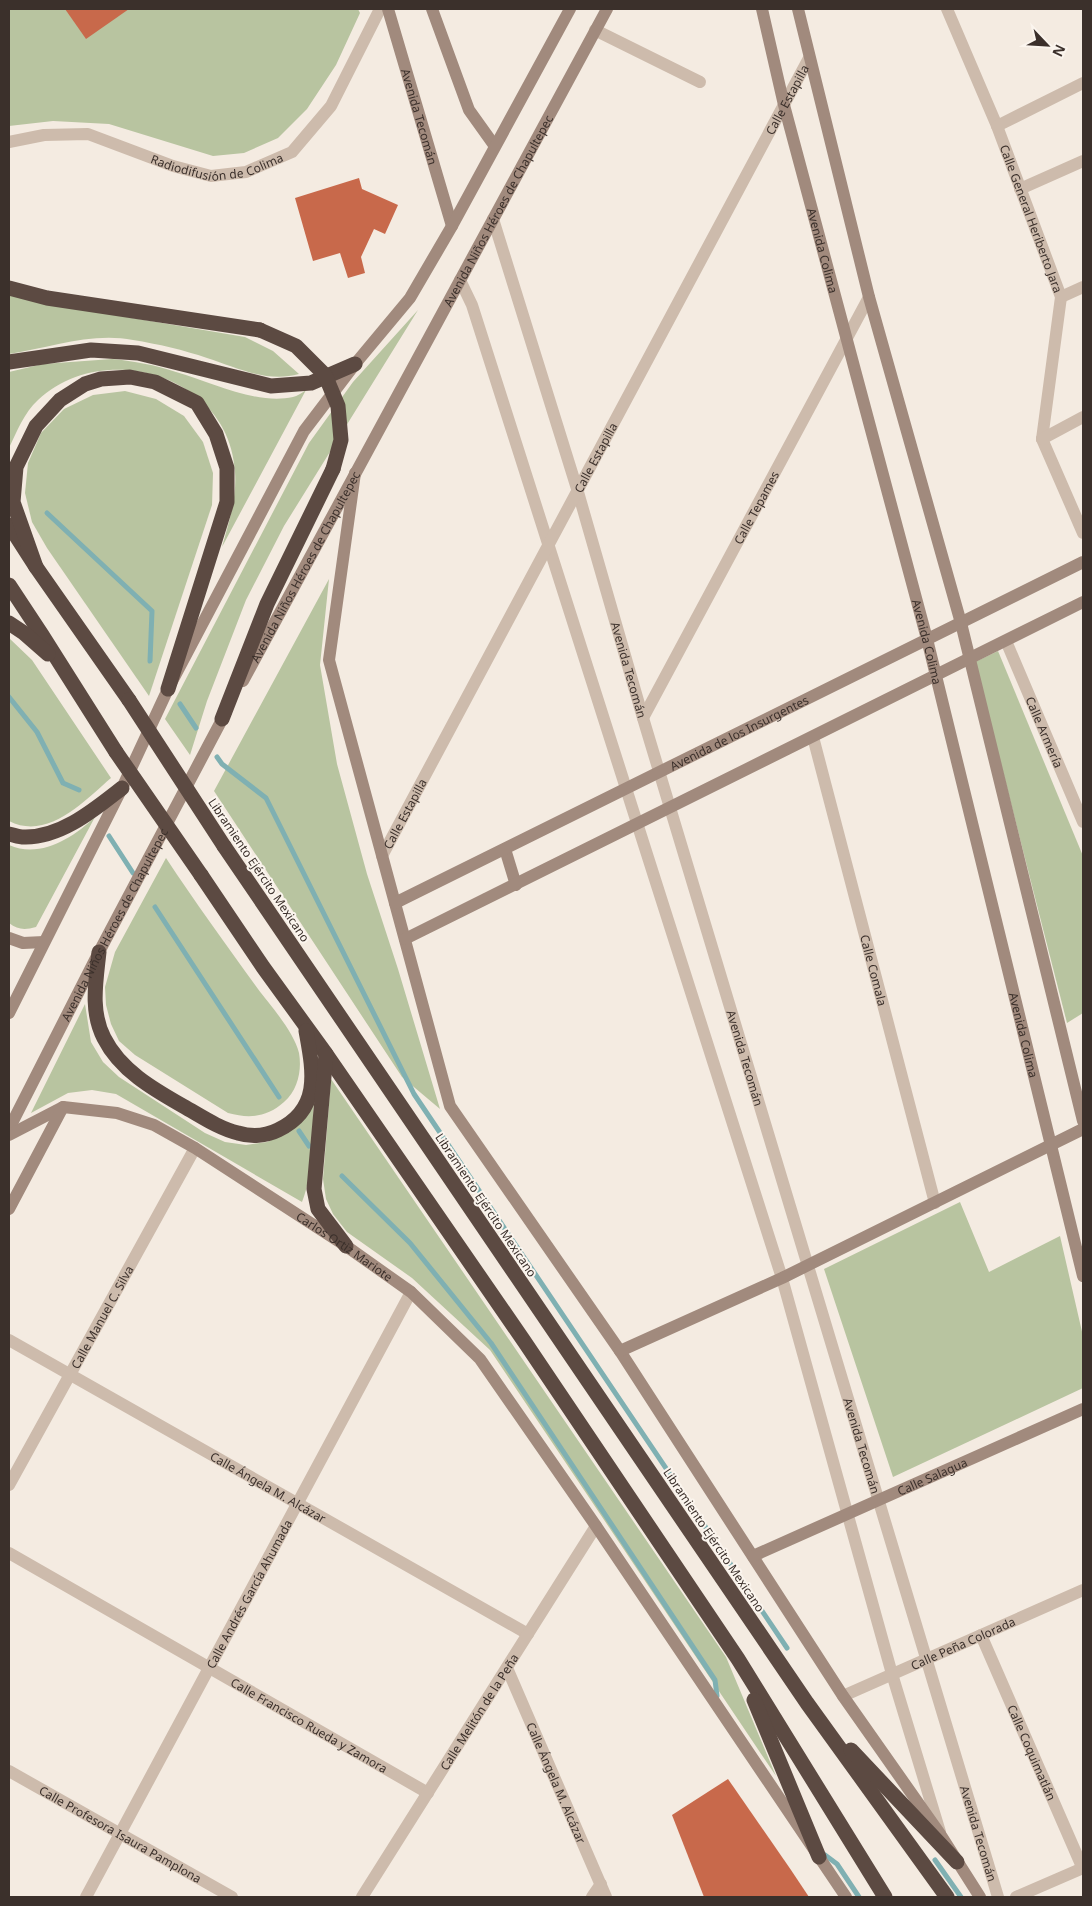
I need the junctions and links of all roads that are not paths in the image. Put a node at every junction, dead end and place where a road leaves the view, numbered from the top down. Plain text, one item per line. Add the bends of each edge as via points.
1 (380, 9) edge
2 (388, 9) edge
3 (432, 9) edge
4 (570, 9) edge
5 (607, 9) edge
6 (762, 9) edge
7 (798, 9) edge
8 (947, 9) edge
9 (595, 30) junction
10 (809, 58) junction
11 (700, 82) dead end
12 (1083, 83) edge
13 (784, 105) junction
14 (997, 126) junction
15 (9, 142) edge
16 (494, 145) junction
17 (1083, 161) edge
18 (1020, 189) junction
19 (493, 219) junction
20 (452, 226) junction
21 (460, 280) junction
22 (1083, 287) edge
23 (9, 288) edge
24 (869, 297) junction
25 (1061, 298) junction
26 (847, 338) junction
27 (9, 362) edge
28 (355, 364) junction
29 (1083, 417) edge
30 (1042, 439) junction
31 (356, 473) junction
32 (578, 492) junction
33 (9, 525) edge
34 (1083, 534) edge
35 (549, 545) junction
36 (1083, 562) edge
37 (36, 567) junction
38 (9, 585) edge
39 (1083, 602) edge
40 (9, 622) edge
41 (960, 623) junction
42 (927, 640) junction
43 (1006, 641) junction
44 (968, 659) junction
45 (62, 667) junction
46 (936, 676) junction
47 (168, 689) junction
48 (643, 718) junction
49 (222, 719) junction
50 (812, 737) junction
51 (659, 772) junction
52 (122, 788) junction
53 (626, 789) junction
54 (670, 807) junction
55 (1083, 822) edge
56 (638, 824) junction
57 (9, 834) edge
58 (505, 850) junction
59 (382, 856) junction
60 (516, 885) junction
61 (395, 903) junction
62 (9, 938) edge
63 (405, 939) junction
64 (44, 942) junction
65 (99, 952) junction
66 (9, 1013) edge
67 (305, 1024) junction
68 (326, 1054) junction
69 (62, 1107) junction
70 (1083, 1121) edge
71 (9, 1129) edge
72 (1083, 1129) edge
73 (9, 1135) edge
74 (1052, 1145) junction
75 (196, 1148) junction
76 (935, 1203) junction
77 (9, 1209) edge
78 (346, 1246) junction
79 (808, 1265) junction
80 (1083, 1276) edge
81 (782, 1278) junction
82 (411, 1292) junction
83 (9, 1340) edge
84 (620, 1351) junction
85 (70, 1374) junction
86 (1083, 1410) edge
87 (9, 1485) edge
88 (878, 1500) junction
89 (297, 1504) junction
90 (848, 1515) junction
91 (596, 1526) junction
92 (9, 1553) edge
93 (753, 1556) junction
94 (1083, 1590) edge
95 (528, 1634) junction
96 (982, 1635) junction
97 (926, 1659) junction
98 (738, 1660) junction
99 (209, 1668) junction
100 (507, 1668) junction
101 (892, 1674) junction
102 (843, 1696) junction
103 (807, 1703) junction
104 (9, 1771) edge
105 (428, 1793) junction
106 (120, 1834) junction
107 (940, 1834) junction
108 (819, 1857) junction
109 (957, 1862) junction
110 (1083, 1868) edge
111 (600, 1884) junction
112 (86, 1897) edge
113 (232, 1897) edge
114 (362, 1897) edge
115 (592, 1897) edge
116 (606, 1897) edge
117 (846, 1897) edge
118 (885, 1897) edge
119 (947, 1897) edge
120 (980, 1897) edge
121 (998, 1897) edge
122 (1016, 1897) edge

1 - 15 street, Radiodifusión de Colima via 331,106 292,152 246,172 211,176 173,166 88,134 44,135
2 - 20 street, Avenida Tecomán
3 - 16 street via 469,110
4 - 16 street
5 - 9 street, Avenida Niños Héroes de Chapultepec
6 - 13 street, Avenida Colima
7 - 10 street
8 - 14 street, Calle General Heriberto Jara
9 - 11 street
9 - 19 street, Avenida Niños Héroes de Chapultepec
10 - 13 street, Calle Estapilla
10 - 24 street
12 - 14 street
13 - 26 street, Avenida Colima
13 - 32 street, Calle Estapilla
14 - 18 street, Calle General Heriberto Jara
16 - 20 street
17 - 18 street
18 - 25 street, Calle General Heriberto Jara
19 - 21 street, Avenida Niños Héroes de Chapultepec
19 - 32 street, Avenida Tecomán
20 - 28 street via 410,298
21 - 31 street, Avenida Niños Héroes de Chapultepec
21 - 35 street via 472,305
22 - 25 street
23 - 49 highway, bridge via 47,298 260,330 296,346 325,375 338,406 340,423 341,440 333,469 267,604
24 - 26 street, Calle Tepames
24 - 41 street
25 - 30 street, Calle General Heriberto Jara
26 - 42 street, Avenida Colima
26 - 48 street, Calle Tepames
27 - 28 highway via 91,350 138,354 271,386 311,383
28 - 47 street via 304,431
29 - 30 street
30 - 34 street
31 - 49 street, Avenida Niños Héroes de Chapultepec
31 - 59 street, Libramiento Ejército Mexicano via 329,660
32 - 35 street, Calle Estapilla
32 - 48 street, Avenida Tecomán
33 - 37 highway, Libramiento Ejército Mexicano
35 - 53 street
35 - 59 street, Calle Estapilla
36 - 41 street, Avenida de los Insurgentes
37 - 47 highway via 13,502 16,467 36,426 60,400 86,384 130,377 155,382 197,403 216,434 227,468 228,502
37 - 103 highway, Libramiento Ejército Mexicano, bridge
38 - 45 highway
39 - 43 street
40 - 45 highway
41 - 42 street, Avenida de los Insurgentes
41 - 44 street
42 - 46 street, Avenida Colima
42 - 51 street, Avenida de los Insurgentes
43 - 44 street
43 - 55 street, Calle Armería
44 - 46 street
44 - 70 street
45 - 67 highway, bridge via 116,752
46 - 50 street
46 - 74 street, Avenida Colima
47 - 52 street
48 - 51 street, Avenida Tecomán
49 - 65 street, Avenida Niños Héroes de Chapultepec
50 - 54 street
50 - 76 street, Calle Comala
51 - 53 street, Avenida de los Insurgentes
51 - 54 street, Avenida Tecomán
52 - 57 highway via 64,828 24,837
52 - 64 street
53 - 56 street
53 - 58 street, Avenida de los Insurgentes
54 - 56 street
54 - 79 street, Avenida Tecomán
56 - 60 street
56 - 81 street
58 - 60 street
58 - 61 street, Avenida de los Insurgentes
59 - 61 street, Libramiento Ejército Mexicano
60 - 63 street
61 - 63 street, Libramiento Ejército Mexicano
62 - 64 street via 24,943
63 - 84 street, Libramiento Ejército Mexicano via 450,1106
64 - 66 street
65 - 67 highway via 94,1002 103,1037 113,1053 128,1069 164,1095 238,1134 256,1136 272,1133 300,1116 308,1103 312,1062
65 - 71 street, Avenida Niños Héroes de Chapultepec
67 - 68 highway
68 - 78 highway via 314,1189 318,1209
68 - 98 highway
69 - 73 street
69 - 75 street, Carlos Ortiz Mariote via 117,1113 154,1125
69 - 77 street
72 - 74 street
74 - 76 street
74 - 80 street, Avenida Colima
75 - 78 street, Carlos Ortiz Mariote
75 - 85 street, Calle Manuel C. Silva
76 - 79 street
78 - 82 street, Carlos Ortiz Mariote
79 - 81 street
79 - 88 street, Avenida Tecomán
81 - 84 street
81 - 90 street
82 - 89 street, Calle Andrés García Ahumada
82 - 91 street, Carlos Ortiz Mariote via 480,1360
83 - 85 street, Calle Ángela M. Alcázar
84 - 93 street, Libramiento Ejército Mexicano
85 - 87 street, Calle Manuel C. Silva
85 - 89 street, Calle Ángela M. Alcázar
86 - 88 street, Calle Salagua
88 - 90 street, Calle Salagua
88 - 97 street, Avenida Tecomán
89 - 95 street, Calle Ángela M. Alcázar
89 - 99 street, Calle Andrés García Ahumada
90 - 93 street, Calle Salagua
90 - 101 street
91 - 95 street, Calle Melitón de la Peña
91 - 108 street
92 - 99 street, Calle Francisco Rueda y Zamora
93 - 102 street, Libramiento Ejército Mexicano
94 - 96 street, Calle Peña Colorada
95 - 100 street, Calle Melitón de la Peña
96 - 97 street, Calle Peña Colorada
96 - 110 street, Calle Coquimatlán
97 - 101 street, Calle Peña Colorada
97 - 121 street, Avenida Tecomán
98 - 108 highway
98 - 118 highway
99 - 105 street, Calle Francisco Rueda y Zamora
99 - 106 street, Calle Andrés García Ahumada
100 - 105 street, Calle Melitón de la Peña
100 - 111 street, Calle Ángela M. Alcázar
101 - 102 street, Calle Peña Colorada
101 - 107 street
102 - 107 street, Libramiento Ejército Mexicano
103 - 109 highway
103 - 119 highway, Libramiento Ejército Mexicano
104 - 106 street, Calle Profesora Isaura Pamplona
105 - 114 street, Calle Melitón de la Peña
106 - 112 street, Calle Andrés García Ahumada
106 - 113 street, Calle Profesora Isaura Pamplona
107 - 109 street, Libramiento Ejército Mexicano
108 - 117 street
109 - 120 street, Libramiento Ejército Mexicano
110 - 122 street
111 - 115 street
111 - 116 street, Calle Ángela M. Alcázar

